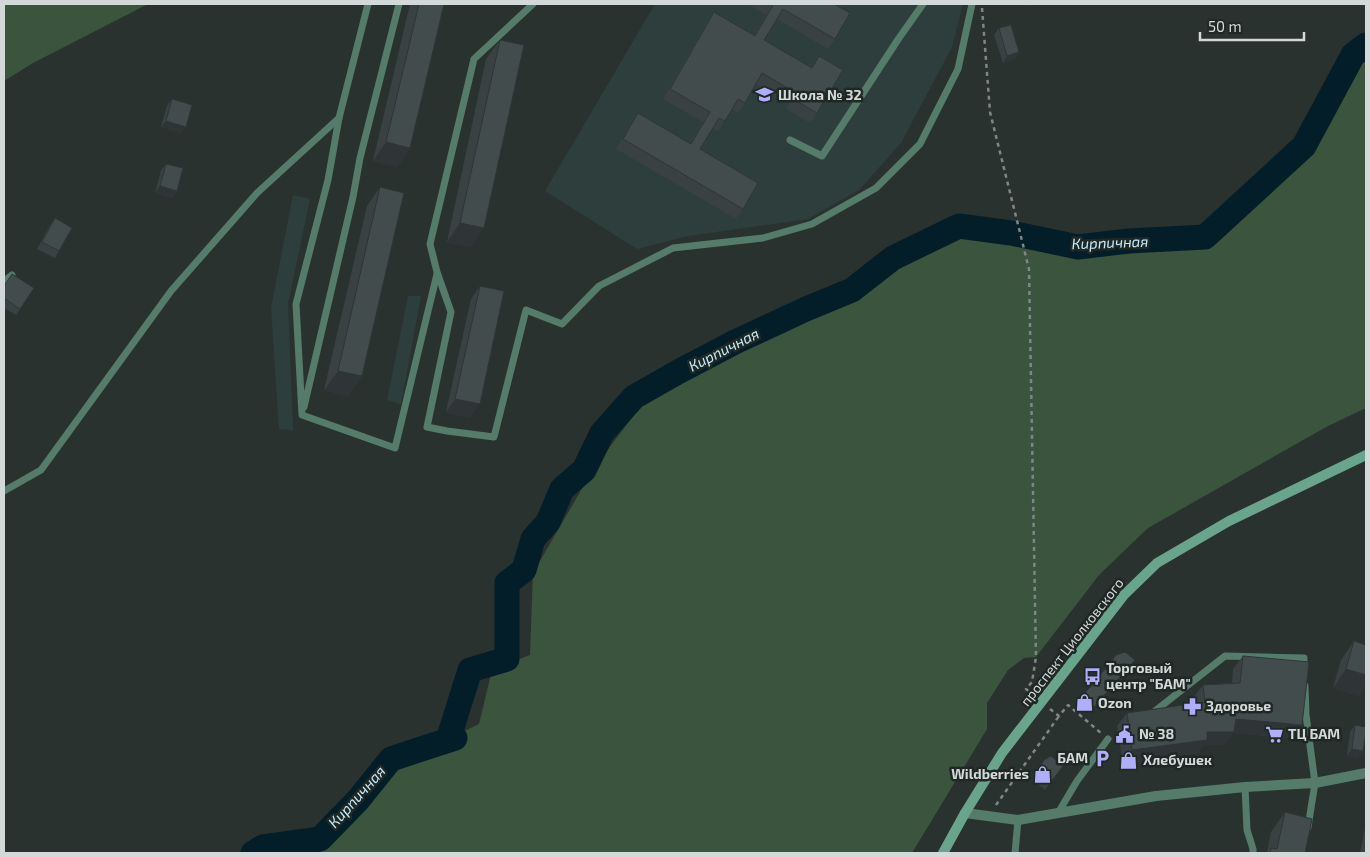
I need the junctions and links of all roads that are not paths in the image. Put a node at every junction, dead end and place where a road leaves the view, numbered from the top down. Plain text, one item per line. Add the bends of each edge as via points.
1 (368, 4) edge
2 (399, 4) edge
3 (533, 4) edge
4 (923, 4) edge
5 (972, 4) edge
6 (339, 118) junction
7 (790, 140) dead end
8 (437, 272) junction
9 (12, 275) edge
10 (4, 281) edge
11 (302, 415) junction
12 (1366, 455) edge
13 (4, 492) edge
14 (1155, 711) edge
15 (1108, 739) road end
16 (1366, 773) edge
17 (1315, 783) junction
18 (1245, 787) junction
19 (965, 813) junction
20 (1058, 813) junction
21 (1018, 820) junction
22 (1306, 839) edge
23 (943, 853) edge
24 (1016, 853) edge
25 (1253, 853) edge

1 - 6 lane
2 - 11 lane via 360,158
3 - 8 lane via 474,59 430,244
4 - 7 lane via 822,156
5 - 8 lane via 958,69 920,144 876,188 812,224 763,238 673,248 599,286 562,324 526,310 494,437 427,427 452,312
6 - 11 lane via 328,180 296,304
6 - 13 lane via 256,193 171,292 41,470
8 - 11 lane via 395,448
9 - 10 lane
12 - 19 main road, проспект Циолковского via 1229,521 1157,564 1124,595 1002,753
14 - 17 lane via 1225,656 1304,658 1306,715
15 - 20 lane
16 - 17 street
17 - 18 street
17 - 22 lane
18 - 20 street via 1156,796
18 - 25 lane via 1247,830
19 - 21 street
19 - 23 main road, проспект Циолковского
20 - 21 street
21 - 24 lane

